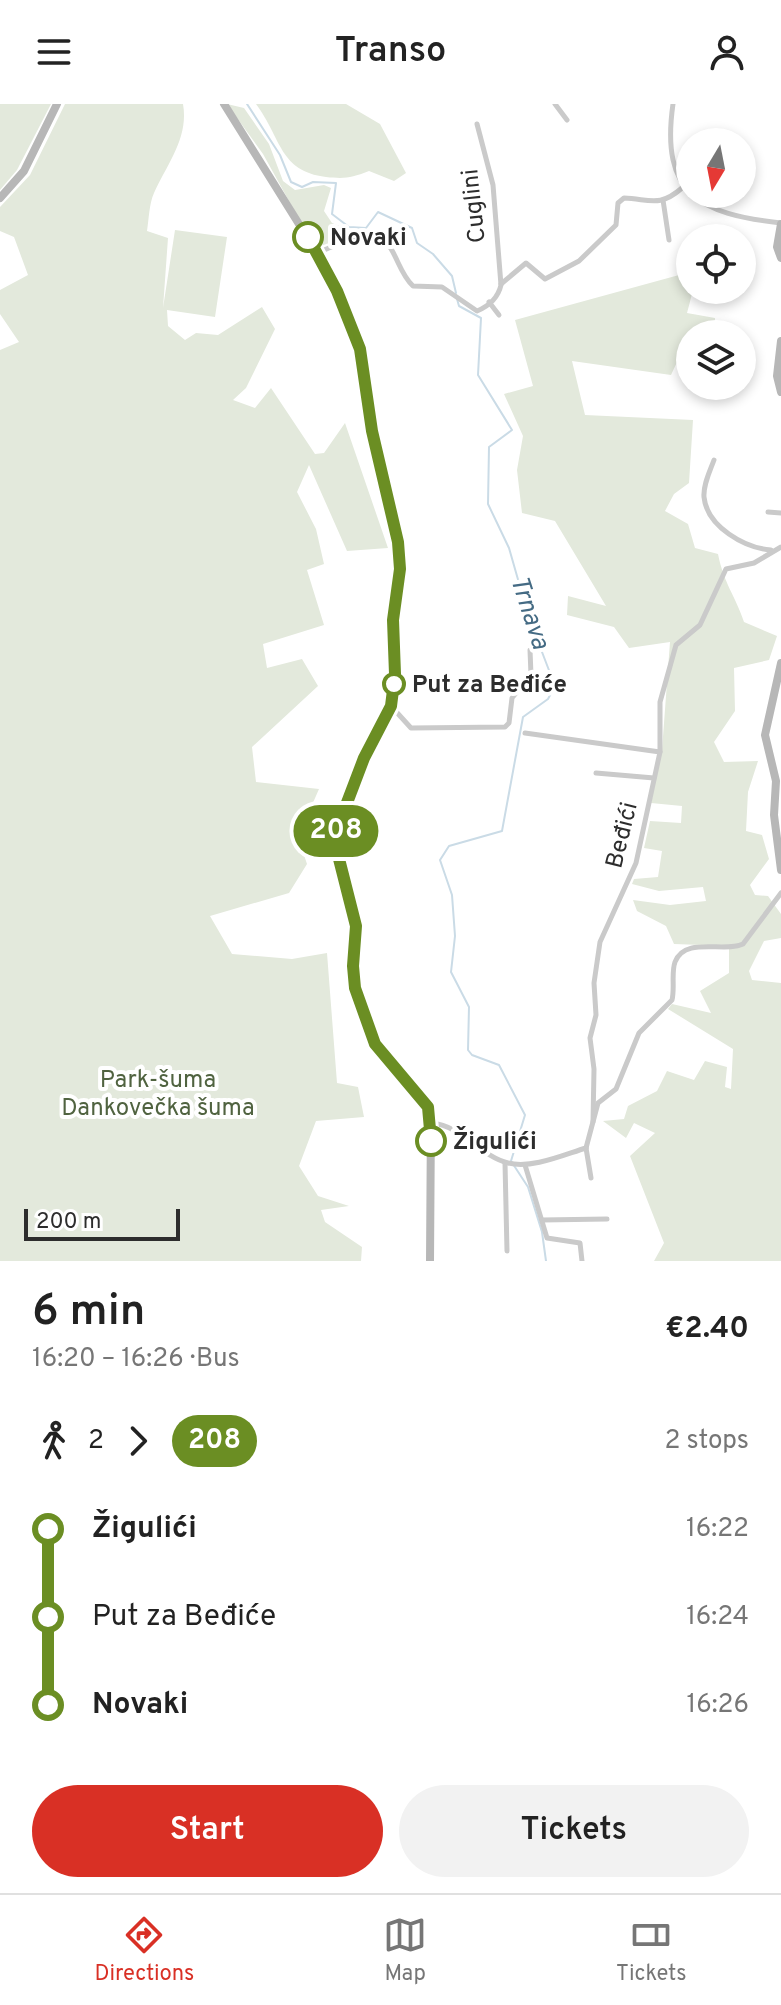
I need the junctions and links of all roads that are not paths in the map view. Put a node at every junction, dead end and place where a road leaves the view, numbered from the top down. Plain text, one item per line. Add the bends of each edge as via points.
1 (57, 104) edge
2 (224, 104) edge
3 (555, 104) edge
4 (673, 104) edge
5 (567, 120) dead end
6 (477, 124) dead end
7 (676, 166) edge
8 (676, 192) edge
9 (0, 198) edge
10 (663, 200) junction
11 (707, 208) edge
12 (781, 224) edge
13 (669, 240) dead end
14 (317, 253) junction
15 (781, 258) edge
16 (501, 285) junction
17 (489, 302) junction
18 (499, 315) dead end
19 (781, 341) edge
20 (781, 392) edge
21 (714, 460) dead end
22 (768, 512) dead end
23 (781, 513) edge
24 (781, 547) edge
25 (772, 550) junction
26 (533, 649) dead end
27 (781, 663) edge
28 (391, 706) junction
29 (525, 733) dead end
30 (660, 752) junction
31 (596, 773) dead end
32 (654, 778) junction
33 (781, 870) edge
34 (781, 893) edge
35 (593, 1122) junction
36 (432, 1123) junction
37 (586, 1148) junction
38 (509, 1163) junction
39 (525, 1165) junction
40 (591, 1178) dead end
41 (607, 1219) dead end
42 (542, 1220) junction
43 (507, 1251) dead end
44 (430, 1261) edge
45 (582, 1261) edge

1 - 9 main road via 24,171
2 - 14 main road
3 - 5 street
4 - 7 street
6 - 16 street, Cuglini via 493,185
8 - 10 street
10 - 13 street
10 - 16 street via 624,198 618,203 616,225 579,261 545,279 526,263
11 - 12 street
12 - 15 main road
14 - 17 street via 348,240 381,237 413,286 442,287 477,311
14 - 28 main road via 360,349 372,431 398,542
16 - 17 street via 498,297
17 - 18 street
19 - 20 main road
21 - 25 street via 704,494 717,522 743,542
22 - 23 street
24 - 25 street
25 - 30 street, Beđići via 754,563 726,569 700,625 676,645 660,702
26 - 28 street via 531,675 512,698 505,727 411,728
27 - 33 main road via 765,735 776,781
28 - 36 main road via 360,766 340,816 336,843 354,911 353,966 365,1022 392,1066 422,1097
29 - 30 street
30 - 32 street, Beđići
31 - 32 street
32 - 35 street, Beđići via 636,863 597,952 596,1015 590,1038
34 - 35 street via 743,944 734,949 693,947 680,953 672,1000 639,1033 616,1089 598,1103
35 - 37 street
36 - 38 street
36 - 44 main road
37 - 39 street
37 - 40 street
38 - 39 street
38 - 43 street
39 - 42 street
41 - 42 street
42 - 45 street via 547,1238 580,1243

